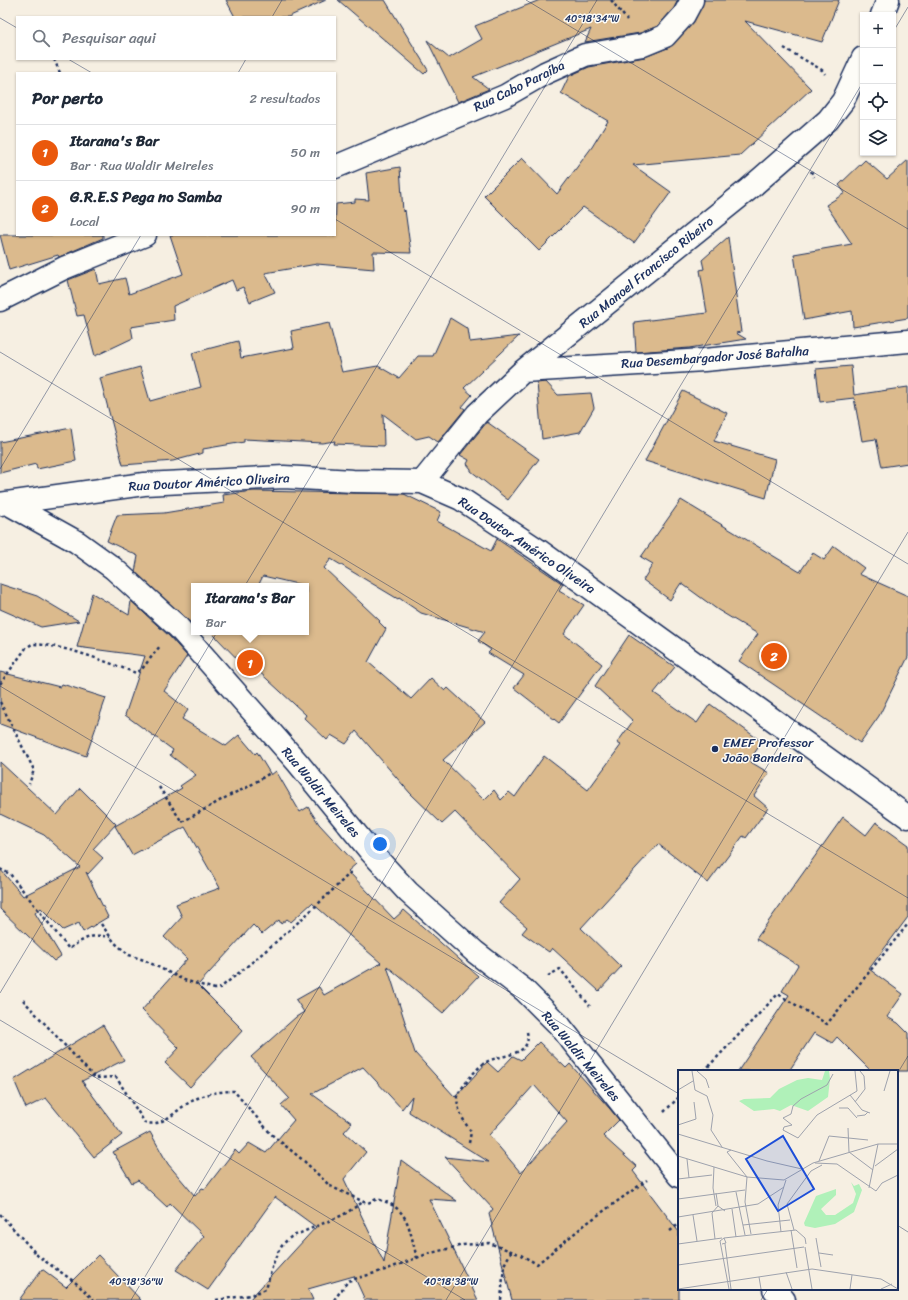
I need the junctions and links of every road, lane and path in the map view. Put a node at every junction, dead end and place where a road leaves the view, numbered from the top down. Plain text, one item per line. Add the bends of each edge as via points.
1 (692, 0) edge
2 (888, 0) edge
3 (883, 12) edge
4 (784, 48) dead end
5 (54, 60) edge
6 (860, 64) edge
7 (60, 72) edge
8 (843, 101) junction
9 (336, 167) edge
10 (143, 236) edge
11 (0, 300) edge
12 (908, 341) edge
13 (522, 371) junction
14 (422, 482) junction
15 (3, 504) edge
16 (178, 627) junction
17 (0, 684) edge
18 (0, 702) edge
19 (292, 757) junction
20 (29, 784) dead end
21 (159, 787) dead end
22 (908, 817) edge
23 (371, 852) junction
24 (0, 868) edge
25 (101, 924) dead end
26 (908, 924) edge
27 (111, 937) junction
28 (23, 1000) dead end
29 (528, 1037) dead end
30 (705, 1070) edge
31 (469, 1143) dead end
32 (665, 1159) junction
33 (678, 1175) edge
34 (364, 1202) junction
35 (0, 1214) edge
36 (678, 1225) edge
37 (670, 1231) dead end
38 (511, 1252) junction
39 (417, 1258) junction
40 (775, 1290) edge
41 (94, 1300) edge
42 (216, 1300) edge
43 (334, 1300) edge
44 (501, 1300) edge
45 (784, 1300) edge

1 - 9 street, Rua Cabo Paraíba via 684,15 666,36 643,45 585,55 545,73 505,96
2 - 3 street
4 - 8 path via 822,70
5 - 7 path
6 - 8 street, Rua Manoel Francisco Ribeiro
8 - 13 street, Rua Manoel Francisco Ribeiro via 828,120 749,189
10 - 11 street via 64,268
12 - 13 street, Rua Desembargador José Batalha via 704,360
13 - 14 street, Rua Manoel Francisco Ribeiro via 477,414
14 - 15 street, Rua Doutor Américo Oliveira via 284,477 144,484
14 - 22 street, Rua Doutor Américo Oliveira via 461,499 538,550
15 - 16 street, Rua Waldir Meireles via 77,542 113,568
16 - 17 path via 142,669 136,672 98,659 42,644 32,644 26,648
16 - 19 street, Rua Waldir Meireles
18 - 20 path via 34,770
19 - 21 path via 246,788 182,822
19 - 23 street, Rua Waldir Meireles
23 - 27 path via 303,919 220,988 215,989 184,980 159,969 129,954
23 - 32 street, Rua Waldir Meireles via 408,892 475,952 524,990 560,1026
24 - 27 path via 10,874 69,949 80,940 98,934
25 - 27 path
26 - 30 path via 827,1024 778,994
28 - 34 path via 95,1078 116,1077 145,1123 153,1125 165,1121 192,1101 220,1091 234,1091 271,1134 330,1186
29 - 31 path via 520,1052 483,1064 457,1095 457,1105 471,1132
32 - 33 street, Rua Waldir Meireles
32 - 38 path via 650,1177 592,1219 537,1264
34 - 39 path via 377,1199 397,1206 406,1217
34 - 42 path via 343,1215 285,1241 276,1256 266,1288 251,1295
35 - 41 path via 38,1256 76,1283
36 - 37 path
38 - 39 path via 489,1243 473,1244
38 - 44 path via 504,1265
39 - 43 path via 348,1281
40 - 45 street

